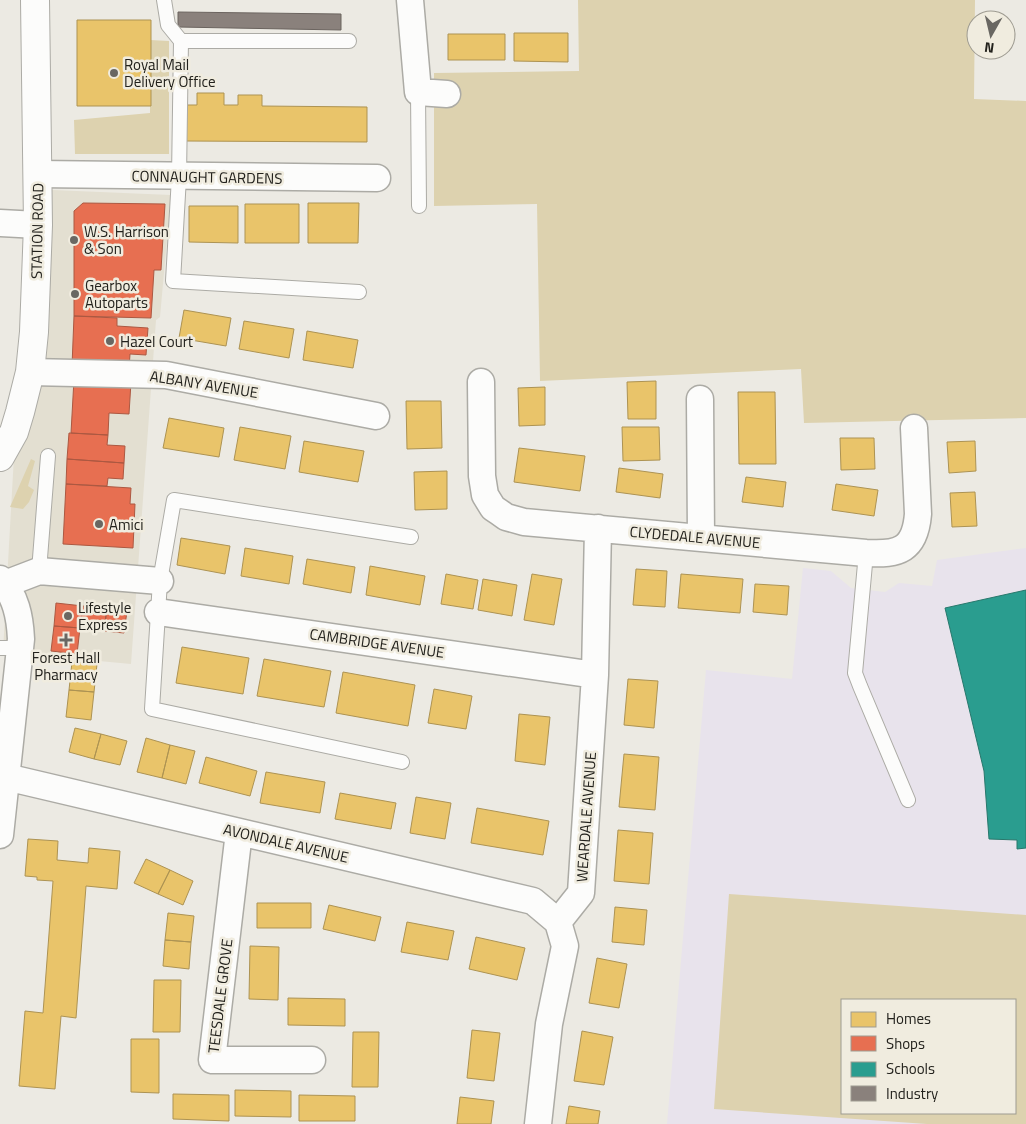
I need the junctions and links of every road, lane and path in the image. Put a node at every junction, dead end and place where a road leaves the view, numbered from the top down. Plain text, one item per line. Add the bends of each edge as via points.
1 (35, 0) edge
2 (164, 0) edge
3 (410, 0) edge
4 (181, 41) junction
5 (349, 41) dead end
6 (418, 92) junction
7 (447, 94) dead end
8 (38, 174) junction
9 (179, 177) junction
10 (377, 178) dead end
11 (419, 206) dead end
12 (0, 224) edge
13 (38, 225) junction
14 (359, 292) dead end
15 (30, 372) junction
16 (481, 382) dead end
17 (700, 399) dead end
18 (376, 416) dead end
19 (914, 428) dead end
20 (48, 456) dead end
21 (0, 457) edge
22 (598, 528) junction
23 (411, 537) dead end
24 (701, 537) junction
25 (866, 552) junction
26 (39, 571) junction
27 (2, 581) edge
28 (160, 581) junction
29 (158, 612) junction
30 (10, 648) edge
31 (595, 675) junction
32 (5, 747) edge
33 (402, 762) dead end
34 (6, 777) junction
35 (908, 800) dead end
36 (239, 832) junction
37 (0, 835) edge
38 (558, 922) junction
39 (312, 1060) dead end
40 (538, 1124) edge

1 - 8 main road, STATION ROAD
2 - 4 lane via 168,25
3 - 6 street
4 - 5 lane
4 - 9 lane
6 - 7 street
6 - 11 lane
8 - 9 street, CONNAUGHT GARDENS
8 - 13 main road, STATION ROAD
9 - 10 street, CONNAUGHT GARDENS
9 - 14 lane via 173,281
12 - 13 street
13 - 15 main road, STATION ROAD
15 - 18 street, ALBANY AVENUE via 166,375
15 - 21 main road, STATION ROAD via 14,432
16 - 22 street, CLYDEDALE AVENUE via 482,476 485,495 493,508 506,517 524,522
17 - 24 street
19 - 25 street, CLYDEDALE AVENUE via 918,514 914,534 897,551 882,554
20 - 26 lane
22 - 24 street, CLYDEDALE AVENUE
22 - 31 street, WEARDALE AVENUE
23 - 28 lane via 174,500
24 - 25 street, CLYDEDALE AVENUE
25 - 35 lane via 855,673
26 - 27 street
26 - 28 street
27 - 30 street via 18,606 21,622
28 - 29 lane
29 - 31 street, CAMBRIDGE AVENUE
29 - 33 lane via 152,709
30 - 32 street
31 - 38 street, WEARDALE AVENUE via 581,893
32 - 34 street
34 - 36 street, AVONDALE AVENUE
34 - 37 street
36 - 38 street, AVONDALE AVENUE via 533,901
36 - 39 street, TEESDALE GROVE via 212,1060
38 - 40 street via 565,946 549,1024

